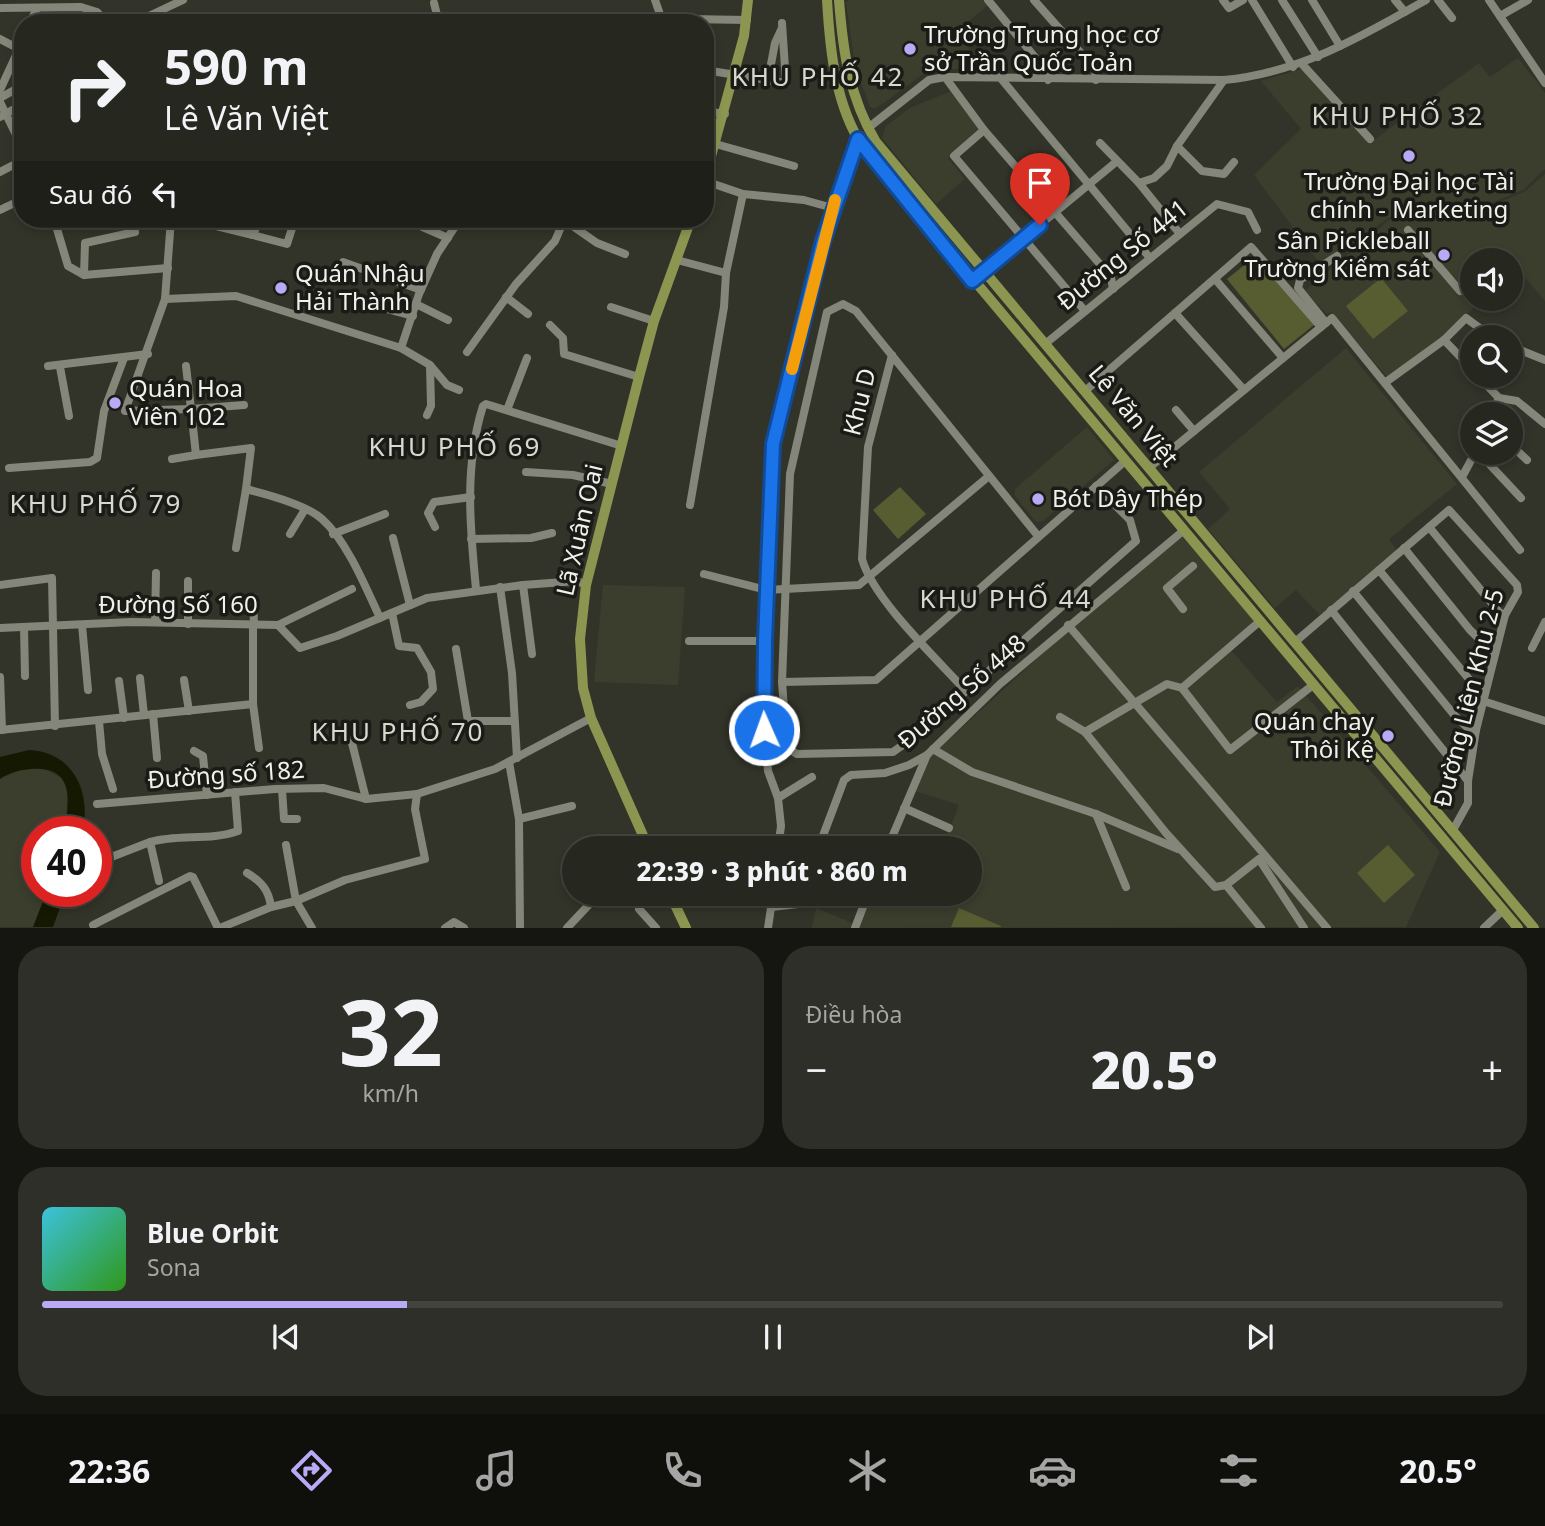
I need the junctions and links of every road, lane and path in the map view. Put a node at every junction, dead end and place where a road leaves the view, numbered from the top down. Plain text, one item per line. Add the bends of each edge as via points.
1 (183, 0) edge
2 (748, 0) edge
3 (827, 0) edge
4 (839, 0) edge
5 (988, 0) edge
6 (1034, 0) edge
7 (1223, 0) edge
8 (1243, 0) edge
9 (1252, 0) edge
10 (1312, 0) edge
11 (1395, 0) edge
12 (1426, 0) edge
13 (1438, 0) edge
14 (1489, 0) edge
15 (1528, 0) edge
16 (1286, 2) edge
17 (434, 3) dead end
18 (0, 8) edge
19 (36, 10) junction
20 (1405, 12) junction
21 (34, 14) edge
22 (99, 14) edge
23 (153, 14) edge
24 (437, 14) edge
25 (1500, 16) junction
26 (1452, 18) dead end
27 (714, 19) edge
28 (747, 20) junction
29 (1340, 46) junction
30 (1318, 57) junction
31 (14, 60) edge
32 (1298, 65) junction
33 (714, 71) edge
34 (734, 75) junction
35 (998, 75) junction
36 (945, 76) junction
37 (768, 80) junction
38 (1048, 80) junction
39 (1096, 80) junction
40 (1224, 80) junction
41 (1545, 83) edge
42 (0, 90) edge
43 (0, 100) edge
44 (714, 112) edge
45 (725, 114) junction
46 (3, 115) edge
47 (868, 128) junction
48 (985, 130) junction
49 (858, 139) junction
50 (1370, 139) dead end
51 (714, 142) edge
52 (717, 142) junction
53 (1100, 143) dead end
54 (1177, 146) junction
55 (714, 151) edge
56 (1116, 162) junction
57 (1234, 162) dead end
58 (794, 166) dead end
59 (714, 183) edge
60 (1139, 183) junction
61 (1089, 184) junction
62 (743, 194) junction
63 (833, 208) junction
64 (1056, 211) junction
65 (57, 228) edge
66 (171, 228) edge
67 (228, 228) edge
68 (256, 228) edge
69 (292, 228) edge
70 (425, 228) edge
71 (455, 228) edge
72 (559, 228) edge
73 (575, 228) edge
74 (688, 228) edge
75 (1257, 230) dead end
76 (1408, 230) dead end
77 (135, 232) dead end
78 (1180, 233) junction
79 (253, 235) junction
80 (449, 238) junction
81 (1024, 238) junction
82 (625, 254) dead end
83 (1337, 256) dead end
84 (1150, 258) junction
85 (677, 260) junction
86 (343, 262) dead end
87 (168, 268) junction
88 (984, 271) junction
89 (726, 273) junction
90 (84, 275) junction
91 (1214, 279) junction
92 (972, 281) junction
93 (1113, 289) junction
94 (421, 290) junction
95 (1460, 291) dead end
96 (506, 297) junction
97 (165, 299) junction
98 (364, 303) dead end
99 (416, 304) junction
100 (611, 307) dead end
101 (1085, 311) junction
102 (1175, 313) junction
103 (528, 314) dead end
104 (413, 316) junction
105 (447, 320) dead end
106 (654, 321) junction
107 (1326, 323) junction
108 (550, 325) dead end
109 (1475, 325) edge
110 (1444, 340) junction
111 (1045, 344) junction
112 (401, 348) junction
113 (1523, 351) edge
114 (467, 352) dead end
115 (148, 354) junction
116 (892, 355) junction
117 (1460, 357) edge
118 (124, 358) junction
119 (527, 358) dead end
120 (1283, 358) junction
121 (1545, 360) edge
122 (430, 365) junction
123 (48, 366) dead end
124 (186, 366) dead end
125 (60, 367) junction
126 (639, 377) junction
127 (1386, 382) junction
128 (1489, 388) edge
129 (459, 390) dead end
130 (1244, 390) junction
131 (1085, 391) junction
132 (1499, 398) junction
133 (1497, 402) edge
134 (244, 405) dead end
135 (191, 409) junction
136 (507, 410) junction
137 (1177, 410) dead end
138 (427, 415) dead end
139 (69, 416) dead end
140 (1545, 424) edge
141 (1194, 431) junction
142 (622, 446) junction
143 (196, 455) junction
144 (1523, 456) edge
145 (172, 459) dead end
146 (1527, 460) dead end
147 (1124, 462) junction
148 (1470, 465) edge
149 (1489, 465) edge
150 (9, 468) dead end
151 (1149, 468) junction
152 (526, 472) dead end
153 (989, 476) junction
154 (1138, 477) junction
155 (1462, 477) junction
156 (612, 484) junction
157 (1096, 486) junction
158 (246, 489) junction
159 (471, 497) junction
160 (1521, 498) dead end
161 (1180, 504) junction
162 (690, 505) dead end
163 (304, 511) junction
164 (385, 514) dead end
165 (1168, 514) junction
166 (1194, 522) junction
167 (435, 527) dead end
168 (1429, 527) junction
169 (1183, 531) junction
170 (552, 533) dead end
171 (290, 534) dead end
172 (333, 534) junction
173 (1038, 536) junction
174 (393, 538) dead end
175 (471, 539) junction
176 (236, 548) dead end
177 (1404, 548) junction
178 (1520, 550) dead end
179 (1193, 566) dead end
180 (1379, 570) junction
181 (156, 573) dead end
182 (704, 575) dead end
183 (868, 577) junction
184 (188, 581) dead end
185 (0, 585) edge
186 (523, 585) junction
187 (586, 585) junction
188 (500, 587) junction
189 (352, 589) dead end
190 (476, 589) junction
191 (787, 589) junction
192 (766, 590) junction
193 (1353, 592) junction
194 (253, 597) dead end
195 (410, 605) junction
196 (1184, 609) dead end
197 (1331, 610) junction
198 (392, 612) junction
199 (1505, 615) junction
200 (380, 618) junction
201 (155, 622) junction
202 (1259, 622) junction
203 (1545, 622) edge
204 (188, 624) junction
205 (82, 625) junction
206 (254, 625) junction
207 (278, 625) junction
208 (1068, 625) junction
209 (24, 627) junction
210 (52, 627) junction
211 (0, 628) edge
212 (920, 640) junction
213 (689, 641) dead end
214 (765, 641) junction
215 (1294, 642) junction
216 (1532, 648) dead end
217 (456, 649) dead end
218 (1284, 651) junction
219 (532, 654) dead end
220 (1495, 654) junction
221 (25, 676) dead end
222 (0, 677) edge
223 (140, 678) dead end
224 (184, 680) dead end
225 (119, 681) dead end
226 (782, 682) junction
227 (1313, 685) junction
228 (1182, 688) junction
229 (88, 690) dead end
230 (1, 691) edge
231 (966, 691) junction
232 (1484, 697) junction
233 (1133, 703) junction
234 (253, 704) junction
235 (410, 705) dead end
236 (189, 711) junction
237 (153, 714) junction
238 (144, 715) junction
239 (1060, 717) dead end
240 (124, 718) junction
241 (591, 718) junction
242 (99, 721) junction
243 (512, 721) junction
244 (1545, 722) edge
245 (55, 726) junction
246 (1, 730) edge
247 (1476, 730) junction
248 (1085, 732) junction
249 (351, 738) dead end
250 (258, 748) dead end
251 (194, 751) dead end
252 (930, 752) junction
253 (157, 758) dead end
254 (513, 760) junction
255 (812, 777) dead end
256 (1468, 781) junction
257 (113, 789) dead end
258 (282, 789) junction
259 (235, 792) junction
260 (417, 794) junction
261 (207, 795) junction
262 (778, 798) junction
263 (366, 799) junction
264 (97, 804) dead end
265 (572, 806) dead end
266 (904, 808) junction
267 (1097, 814) junction
268 (297, 819) dead end
269 (519, 819) junction
270 (948, 828) dead end
271 (1452, 830) junction
272 (643, 836) edge
273 (780, 836) edge
274 (823, 836) edge
275 (893, 836) edge
276 (150, 842) junction
277 (286, 845) dead end
278 (1181, 850) junction
279 (112, 857) edge
280 (247, 873) dead end
281 (159, 881) dead end
282 (1226, 885) junction
283 (1126, 887) dead end
284 (296, 901) junction
285 (1513, 902) junction
286 (588, 906) edge
287 (676, 906) edge
288 (781, 906) edge
289 (863, 906) edge
290 (271, 907) junction
291 (772, 907) joint
292 (639, 909) dead end
293 (1503, 910) junction
294 (93, 925) dead end
295 (308, 926) edge
296 (219, 928) edge
297 (445, 928) edge
298 (464, 928) edge
299 (520, 928) edge
300 (567, 928) edge
301 (656, 928) edge
302 (686, 928) edge
303 (768, 928) edge
304 (855, 928) edge
305 (1261, 928) edge
306 (1304, 928) edge
307 (1327, 928) edge
308 (1484, 928) edge
309 (1518, 928) edge
310 (1534, 928) edge

1 - 23 street
2 - 28 main road
3 - 49 main road, Lê Văn Việt via 832,64
4 - 47 main road, Lê Văn Việt via 847,71
5 - 38 street
6 - 39 street via 1095,69
7 - 8 street via 1229,8
9 - 32 street
10 - 29 street
11 - 20 street
12 - 20 street
13 - 26 street
14 - 25 street
15 - 25 street
16 - 30 street
17 - 24 street
18 - 19 street
19 - 21 street
19 - 22 street via 81,7
20 - 29 street
25 - 41 street
27 - 28 street
28 - 34 main road
29 - 30 street
30 - 32 street
31 - 42 street
32 - 40 street via 1264,76
32 - 50 street
33 - 34 street
34 - 37 street
34 - 45 main road
35 - 36 street
35 - 38 street
35 - 61 street
36 - 47 street via 929,80
36 - 48 street
37 - 37 street via 786,83 782,25 775,43
38 - 39 street
39 - 40 street
40 - 54 street
43 - 46 street
44 - 45 street
45 - 52 main road
47 - 49 main road
47 - 88 main road, Lê Văn Việt
48 - 64 street
48 - 81 street via 954,156
49 - 63 street
49 - 92 main road, Lê Văn Việt
51 - 52 street
52 - 55 main road
52 - 58 street
53 - 56 street
54 - 57 street via 1202,171 1224,174
54 - 60 street via 1167,166
56 - 60 street
56 - 61 street
59 - 62 street
60 - 78 street
61 - 64 street
61 - 84 street
62 - 63 street
62 - 89 street
63 - 192 street via 773,444
64 - 81 street
64 - 93 street via 1111,277
65 - 90 street via 68,266
66 - 87 street
67 - 79 street
68 - 79 street
69 - 79 street via 287,244
70 - 80 street
71 - 80 street
72 - 96 street via 555,241
73 - 82 street
74 - 85 main road, Lã Xuân Oai
75 - 78 street, Đường Số 441 via 1248,212 1217,204
76 - 95 street
77 - 90 street via 85,243
78 - 84 street, Đường Số 441
80 - 94 street
81 - 88 street
81 - 101 street
83 - 107 street via 1300,280 1298,288
84 - 93 street, Đường Số 441
85 - 89 street
85 - 106 main road, Lã Xuân Oai
86 - 94 street
87 - 90 street
87 - 97 street
88 - 92 main road
88 - 111 main road, Lê Văn Việt
89 - 162 street
91 - 102 street
91 - 107 street via 1251,247
91 - 120 street
92 - 147 main road, Lê Văn Việt
93 - 101 street, Đường Số 441
94 - 99 street
96 - 103 street
96 - 114 street
97 - 112 street via 236,296
97 - 115 street
98 - 104 street
99 - 104 street
99 - 105 street
100 - 106 street
101 - 111 street, Đường Số 441
102 - 130 street
102 - 131 street
104 - 112 street
106 - 126 main road, Lã Xuân Oai
107 - 120 street
107 - 127 street
108 - 126 street via 563,338 564,354
109 - 110 street via 1466,318
110 - 117 street
110 - 127 street
111 - 131 main road, Lê Văn Việt
112 - 122 street
113 - 121 street
115 - 118 street
115 - 135 street via 125,411
116 - 153 street
116 - 183 street, Khu D via 866,461 862,559
116 - 191 street, Khu D via 856,311 843,304 827,312 791,467
118 - 125 street
118 - 150 street via 104,411 97,458
119 - 136 street
120 - 130 street
122 - 129 street via 447,385
122 - 138 street
123 - 125 street
124 - 135 street
125 - 139 street
126 - 142 main road, Lã Xuân Oai
127 - 155 street
128 - 132 street
130 - 141 street
131 - 151 main road, Lê Văn Việt
132 - 133 street
132 - 140 street via 1517,401
134 - 135 street
135 - 143 street
136 - 142 street
136 - 159 street via 483,406 472,440
137 - 141 street
141 - 151 street
142 - 156 main road, Lã Xuân Oai
143 - 145 street
143 - 158 street via 251,448
144 - 146 street
147 - 154 main road, Lê Văn Việt
147 - 157 street
148 - 155 street
149 - 160 street
151 - 154 main road
151 - 161 main road, Lê Văn Việt
152 - 156 street via 573,475
153 - 173 street
153 - 183 street
154 - 165 main road, Lê Văn Việt
155 - 178 street
156 - 187 main road, Lã Xuân Oai
157 - 173 street
157 - 231 street via 1130,520 1136,541
158 - 163 street via 287,500
158 - 176 street
159 - 167 street via 433,502 428,513
159 - 175 street
161 - 165 main road
161 - 166 main road, Lê Văn Việt
163 - 171 street
163 - 172 street via 321,518
164 - 172 street
165 - 169 main road, Lê Văn Việt
166 - 169 main road
166 - 215 main road, Lê Văn Việt
168 - 177 street
168 - 199 street
168 - 199 street, Đường Liên Khu 2-5 via 1449,510 1519,589
169 - 202 main road, Lê Văn Việt
169 - 208 street, Đường Số 448
170 - 175 street
172 - 200 street
173 - 212 street
174 - 195 street
175 - 190 street
177 - 180 street
177 - 220 street
179 - 196 street via 1164,586
180 - 193 street
180 - 232 street
181 - 201 street
182 - 192 street
183 - 191 street via 851,587
183 - 212 street
184 - 204 street
185 - 210 street via 52,578
186 - 187 street, Đường Số 160 via 577,581
186 - 188 street, Đường Số 160
186 - 219 street
187 - 241 main road, Lã Xuân Oai via 581,673
188 - 190 street, Đường Số 160
188 - 243 street via 512,673
189 - 207 street
190 - 195 street, Đường Số 160
191 - 192 street
191 - 226 street
192 - 214 street
193 - 197 street
193 - 247 street via 1455,716
194 - 206 street
195 - 198 street, Đường Số 160
197 - 215 street
197 - 256 street
198 - 200 street, Đường Số 160
198 - 235 street via 399,646 417,648 431,672 433,689 421,702
199 - 220 street, Đường Liên Khu 2-5
200 - 207 street, Đường Số 160 via 300,648
201 - 204 street, Đường Số 160
201 - 205 street, Đường Số 160
202 - 218 main road, Lê Văn Việt
202 - 228 street
203 - 216 street
204 - 206 street, Đường Số 160
205 - 210 street, Đường Số 160
205 - 229 street
206 - 207 street, Đường Số 160
206 - 234 street
208 - 233 street
208 - 252 street, Đường Số 448
209 - 210 street, Đường Số 160
209 - 211 street, Đường Số 160
209 - 221 street
210 - 245 street
212 - 226 street via 876,680
212 - 231 street
213 - 214 street
214 - 262 street via 763,710 768,771
215 - 218 main road
215 - 271 main road, Lê Văn Việt
217 - 243 street via 468,721
218 - 227 main road, Lê Văn Việt
220 - 232 street, Đường Liên Khu 2-5
222 - 230 street
223 - 238 street
224 - 236 street
225 - 240 street
226 - 231 street via 785,743 797,754 893,752
227 - 228 street via 1230,750
227 - 293 main road, Lê Văn Việt
228 - 233 street via 1167,684
230 - 246 street
232 - 244 street
232 - 247 street, Đường Liên Khu 2-5
233 - 248 street
233 - 307 street
234 - 236 street
234 - 250 street
236 - 237 street
237 - 238 street
237 - 253 street
238 - 240 street
239 - 248 street
240 - 242 street
241 - 254 street
241 - 272 main road, Lã Xuân Oai
242 - 245 street
242 - 257 street via 102,754
243 - 254 street
245 - 246 street
247 - 256 street, Đường Liên Khu 2-5
248 - 278 street
249 - 263 street
251 - 261 street via 203,756
252 - 266 street
252 - 267 street via 972,772
252 - 274 street, Đường Số 448 via 885,773 851,775 844,780
254 - 260 street, Đường số 182
254 - 269 street
255 - 262 street
256 - 271 street, Đường Liên Khu 2-5 via 1468,803
258 - 259 street, Đường số 182
258 - 263 street, Đường số 182 via 324,788
258 - 268 street via 285,820
259 - 261 street, Đường số 182
259 - 276 street via 238,831
260 - 263 street, Đường số 182
260 - 284 street via 415,809 425,859 345,880
261 - 264 street, Đường số 182
262 - 273 street
265 - 269 street
266 - 270 street
266 - 275 street
267 - 278 street
267 - 283 street
269 - 299 street
271 - 285 main road, Lê Văn Việt
276 - 279 street
276 - 281 street
277 - 284 street
278 - 282 street via 1215,887
280 - 290 street via 259,879
282 - 305 street
282 - 306 street via 1259,859
284 - 290 street
284 - 295 street
285 - 293 main road
285 - 310 main road, Lê Văn Việt
286 - 300 street
287 - 302 main road
288 - 291 street
289 - 304 street
290 - 296 street
291 - 303 street
292 - 301 street
293 - 308 street
293 - 309 main road, Lê Văn Việt
294 - 296 street via 190,876
297 - 298 street via 454,922

